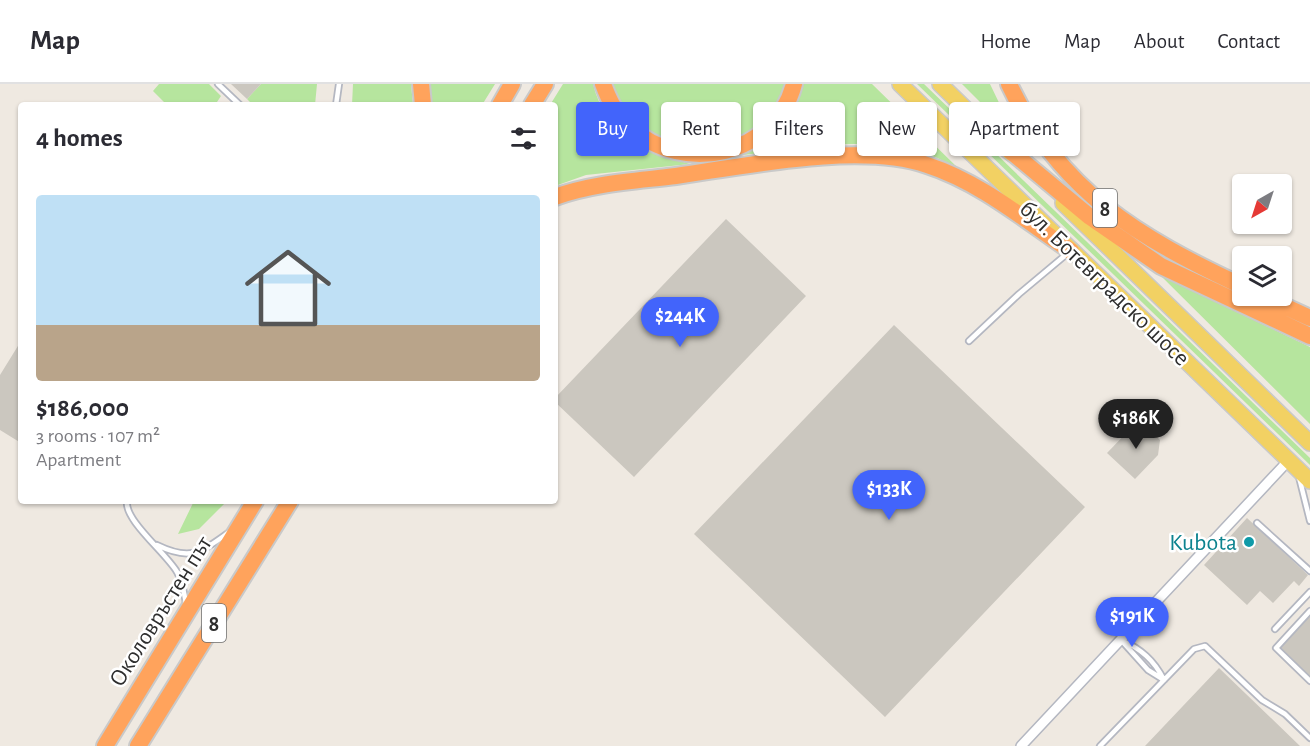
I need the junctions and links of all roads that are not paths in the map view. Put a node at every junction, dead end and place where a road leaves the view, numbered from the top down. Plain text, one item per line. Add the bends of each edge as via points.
1 (219, 84) edge
2 (339, 84) edge
3 (421, 84) edge
4 (512, 84) edge
5 (545, 84) edge
6 (603, 84) edge
7 (794, 84) edge
8 (900, 84) edge
9 (940, 84) edge
10 (1009, 84) edge
11 (237, 102) edge
12 (336, 102) edge
13 (423, 102) edge
14 (502, 102) edge
15 (534, 102) edge
16 (959, 102) edge
17 (1014, 156) edge
18 (1016, 156) edge
19 (558, 195) edge
20 (1071, 251) junction
21 (1232, 281) edge
22 (1284, 306) edge
23 (1308, 317) edge
24 (1310, 336) edge
25 (969, 341) dead end
26 (1310, 443) edge
27 (1293, 464) junction
28 (1310, 481) edge
29 (126, 504) edge
30 (253, 504) edge
31 (288, 504) edge
32 (1310, 520) edge
33 (242, 523) junction
34 (1257, 523) dead end
35 (157, 544) junction
36 (1310, 571) edge
37 (1310, 592) edge
38 (1310, 611) edge
39 (187, 613) junction
40 (1275, 628) dead end
41 (1121, 640) junction
42 (1164, 680) junction
43 (1310, 681) edge
44 (1310, 738) edge
45 (105, 746) edge
46 (138, 746) edge
47 (1021, 746) edge
48 (1100, 746) edge

1 - 11 lane
2 - 12 lane
3 - 13 highway
4 - 14 highway
5 - 15 highway
6 - 7 highway via 616,112 643,138 678,152 715,154 762,134 785,108
8 - 20 main road, бул. Ботевградско шосе / 8
9 - 16 main road, бул. Ботевградско шосе
10 - 21 highway, 8 via 1058,164 1096,201 1151,241
17 - 26 main road, бул. Ботевградско шосе
18 - 24 highway via 1090,217 1161,266
19 - 20 highway via 590,187 773,162 874,155 950,173
20 - 25 lane
20 - 27 main road, бул. Ботевградско шосе / 8
22 - 23 highway
27 - 28 main road, бул. Ботевградско шосе / 8
27 - 32 lane
27 - 41 street
29 - 35 lane via 132,521
30 - 33 highway, Околовръстен път / 8
31 - 46 highway, 8
33 - 35 lane via 200,552 182,554
33 - 39 highway, Околовръстен път / 8
34 - 36 lane
35 - 39 lane via 178,573
37 - 40 lane
38 - 43 lane via 1275,648
39 - 45 highway, Околовръстен път / 8
41 - 42 lane via 1148,670
41 - 42 lane via 1137,647 1156,664
41 - 47 street
42 - 44 lane via 1194,649 1205,646 1262,700 1285,714
42 - 48 lane

